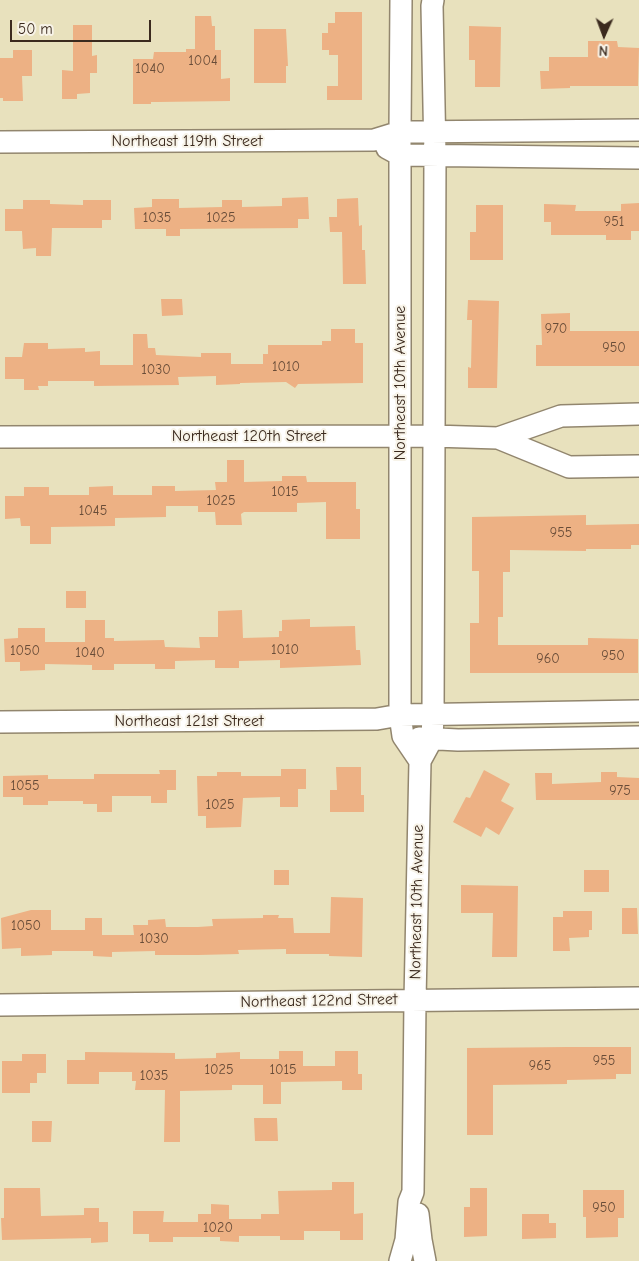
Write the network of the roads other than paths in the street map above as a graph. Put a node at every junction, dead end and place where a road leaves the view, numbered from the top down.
1 (401, 0) edge
2 (433, 0) edge
3 (639, 130) edge
4 (435, 131) junction
5 (400, 132) junction
6 (374, 140) junction
7 (0, 142) edge
8 (400, 155) junction
9 (435, 155) junction
10 (639, 158) edge
11 (639, 414) edge
12 (399, 436) junction
13 (433, 436) junction
14 (0, 437) edge
15 (498, 438) junction
16 (639, 466) edge
17 (639, 711) edge
18 (400, 715) junction
19 (433, 715) junction
20 (377, 719) junction
21 (0, 722) edge
22 (403, 736) junction
23 (639, 737) edge
24 (432, 739) junction
25 (420, 761) junction
26 (639, 998) edge
27 (414, 1000) junction
28 (0, 1005) edge
29 (413, 1192) junction
30 (400, 1261) edge
31 (425, 1261) edge

1 - 5 street, Northeast 10th Avenue
2 - 4 street, Northeast 10th Avenue
3 - 4 street, Northeast 119th Street
4 - 5 street, Northeast 119th Street
4 - 9 street, Northeast 10th Avenue
5 - 6 street, Northeast 119th Street
5 - 8 street, Northeast 10th Avenue
6 - 7 street, Northeast 119th Street
6 - 8 street
8 - 9 street
8 - 12 street, Northeast 10th Avenue
9 - 10 street
9 - 13 street, Northeast 10th Avenue
11 - 15 street, Northeast 120th Street
12 - 13 street, Northeast 120th Street
12 - 14 street, Northeast 120th Street
12 - 18 street, Northeast 10th Avenue
13 - 15 street, Northeast 120th Street
13 - 19 street, Northeast 10th Avenue
15 - 16 street, Northeast 120th Street
17 - 19 street, Northeast 121st Street
18 - 19 street, Northeast 121st Street
18 - 20 street, Northeast 121st Street
18 - 22 street, Northeast 10th Avenue
19 - 24 street, Northeast 10th Avenue
20 - 21 street, Northeast 121st Street
20 - 22 street
22 - 24 street
22 - 25 street, Northeast 10th Avenue
23 - 24 street
24 - 25 street, Northeast 10th Avenue
25 - 27 street, Northeast 10th Avenue
26 - 27 street, Northeast 122nd Street
27 - 28 street, Northeast 122nd Street
27 - 29 street, Northeast 10th Avenue
29 - 30 street, Northeast 10th Avenue
29 - 31 street, Northeast 10th Avenue

